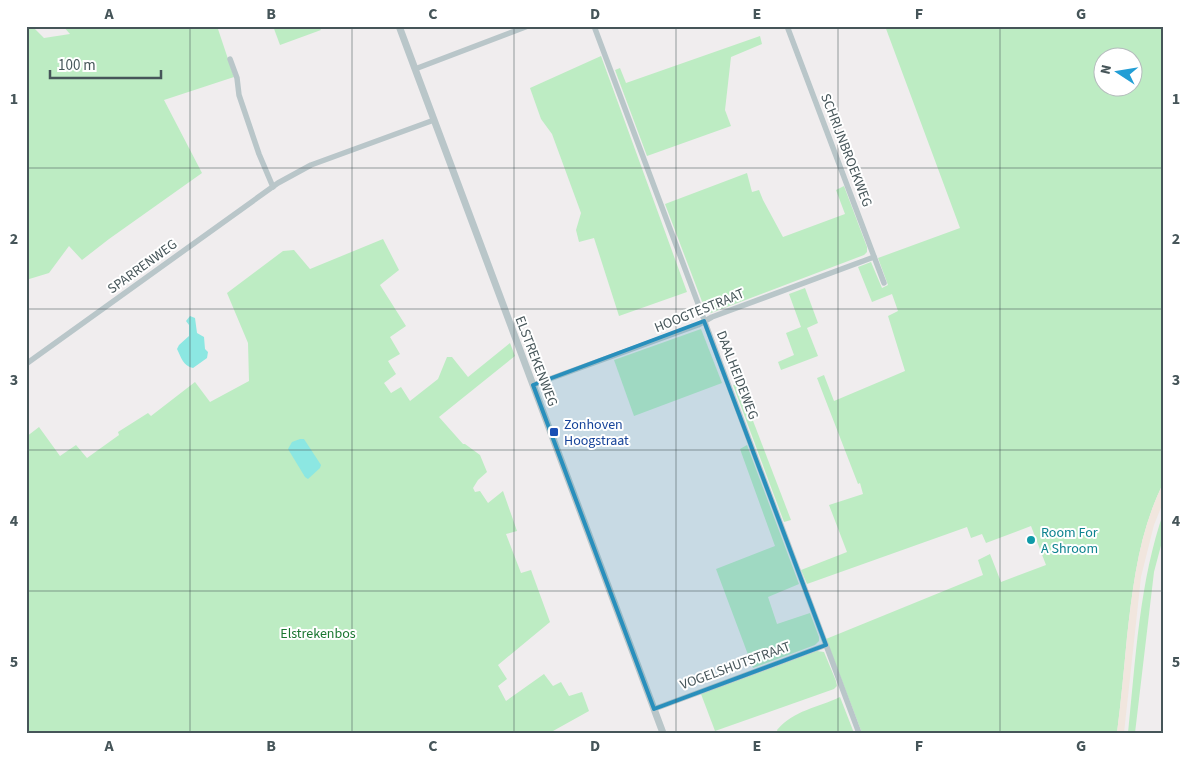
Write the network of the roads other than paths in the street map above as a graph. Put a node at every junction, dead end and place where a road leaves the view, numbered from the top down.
1 (399, 26) edge
2 (528, 26) edge
3 (594, 26) edge
4 (788, 26) edge
5 (230, 60) dead end
6 (415, 69) junction
7 (434, 120) junction
8 (273, 187) junction
9 (874, 257) junction
10 (884, 283) dead end
11 (704, 321) junction
12 (26, 364) edge
13 (533, 385) junction
14 (826, 645) junction
15 (654, 709) junction
16 (663, 733) edge
17 (859, 733) edge

1 - 6 street, ELSTREKENWEG
2 - 6 street
3 - 11 street, DAALHEIDEWEG
4 - 9 street, SCHRIJNBROEKWEG
5 - 8 street
6 - 7 street, ELSTREKENWEG
7 - 8 street, SPARRENWEG
7 - 13 street, ELSTREKENWEG
8 - 12 street, SPARRENWEG
9 - 10 street, SCHRIJNBROEKWEG
9 - 11 street, HOOGTESTRAAT
11 - 13 street, HOOGTESTRAAT
11 - 14 street, DAALHEIDEWEG
13 - 15 street, ELSTREKENWEG
14 - 15 street, VOGELSHUTSTRAAT
14 - 17 street, DAALHEIDEWEG
15 - 16 street, ELSTREKENWEG

